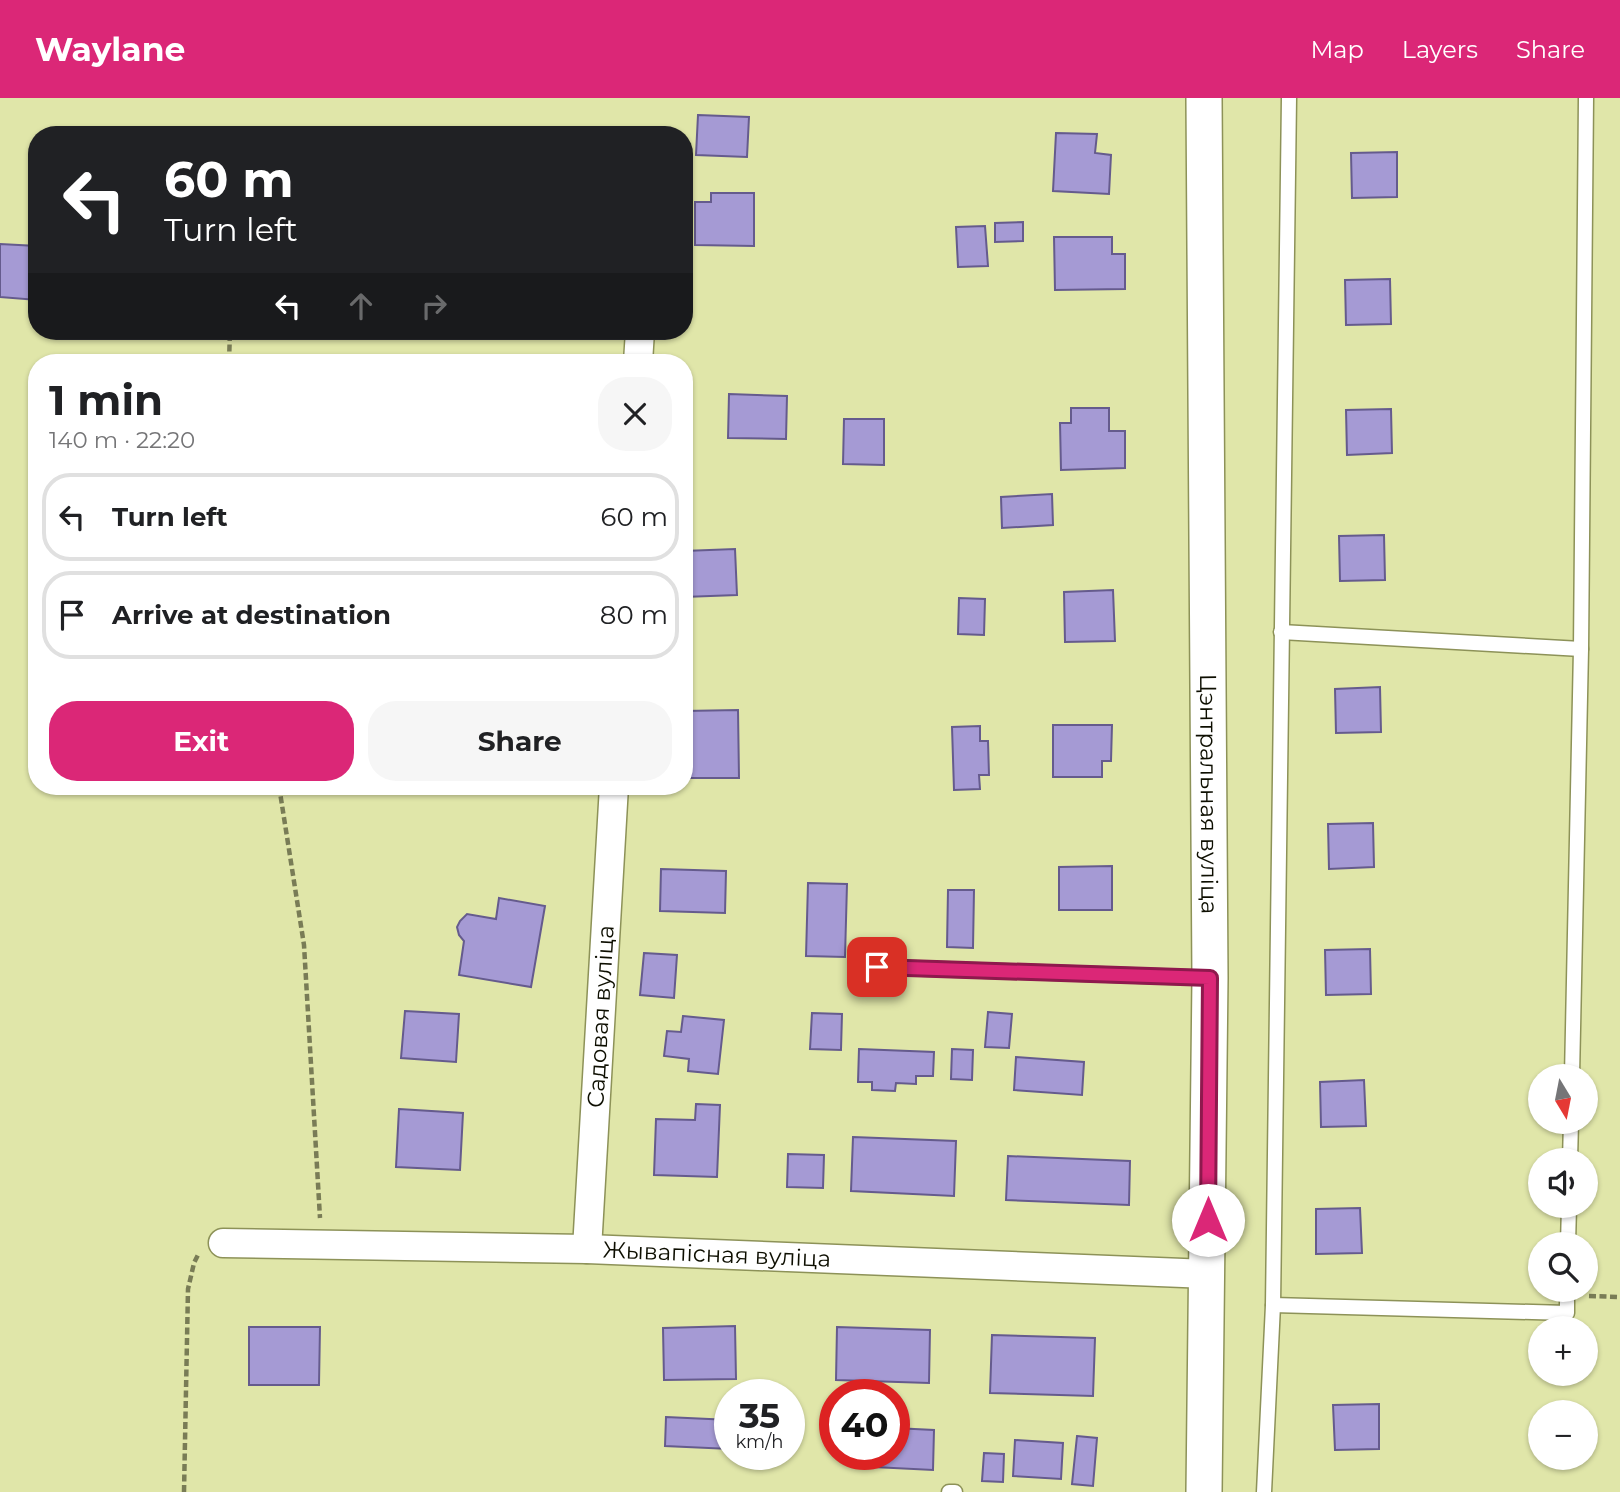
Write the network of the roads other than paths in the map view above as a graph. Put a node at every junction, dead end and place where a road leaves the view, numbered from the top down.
1 (1204, 98) edge
2 (1289, 98) edge
3 (1586, 98) edge
4 (1281, 632) junction
5 (1581, 649) junction
6 (613, 795) edge
7 (877, 967) dead end
8 (1210, 978) junction
9 (1572, 1064) edge
10 (223, 1243) road end
11 (587, 1249) junction
12 (1208, 1274) junction
13 (1567, 1302) edge
14 (1273, 1305) junction
15 (949, 1492) edge
16 (955, 1492) edge
17 (1204, 1492) edge
18 (1264, 1492) edge

1 - 8 street, Цэнтральная вуліца
2 - 4 lane
3 - 5 lane
4 - 5 lane
4 - 14 lane
5 - 9 lane
6 - 11 street, Садовая вуліца
7 - 8 lane
8 - 12 street, Цэнтральная вуліца
10 - 11 street, Жывапісная вуліца
11 - 12 street, Жывапісная вуліца
12 - 17 street, Цэнтральная вуліца
13 - 14 lane
14 - 18 lane
15 - 16 lane

